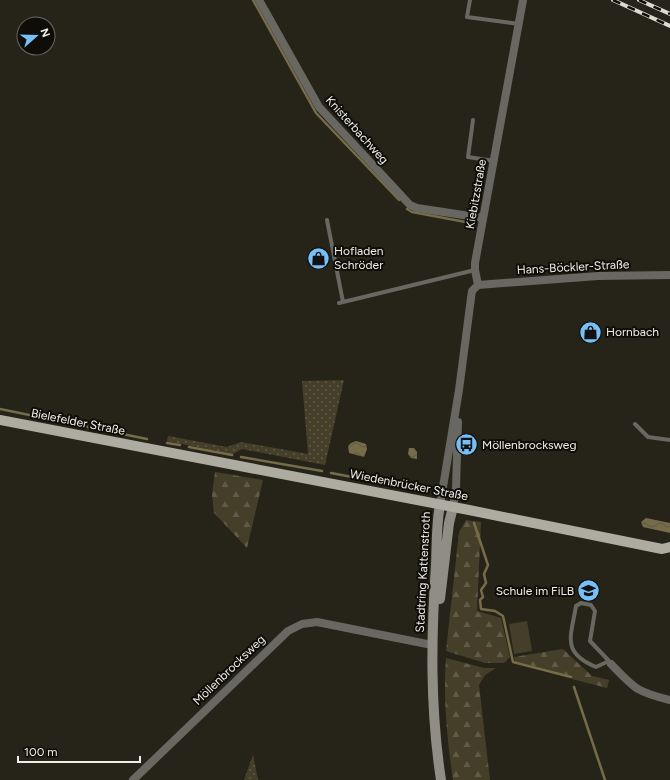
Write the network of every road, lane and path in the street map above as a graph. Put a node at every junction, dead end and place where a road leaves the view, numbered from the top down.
1 (259, 0) edge
2 (470, 0) edge
3 (523, 0) edge
4 (518, 24) junction
5 (473, 120) dead end
6 (494, 161) junction
7 (483, 218) junction
8 (328, 220) dead end
9 (474, 270) junction
10 (670, 275) edge
11 (478, 285) junction
12 (459, 390) junction
13 (0, 420) edge
14 (635, 424) dead end
15 (670, 440) edge
16 (150, 450) joint
17 (440, 505) junction
18 (452, 507) junction
19 (667, 550) edge
20 (433, 643) junction
21 (610, 663) junction
22 (670, 700) edge
23 (133, 780) edge
24 (441, 780) edge

1 - 7 street, Knisterbachweg
2 - 4 lane
3 - 4 street, Kiebitzstraße
4 - 6 street, Kiebitzstraße
5 - 6 lane
6 - 7 street, Kiebitzstraße
7 - 9 street, Kiebitzstraße
8 - 9 lane
9 - 11 street, Kiebitzstraße
10 - 11 street, Hans-Böckler-Straße
11 - 12 street
12 - 17 street
12 - 18 street
13 - 16 main road, Bielefelder Straße
14 - 15 lane
16 - 17 main road, Wiedenbrücker Straße
17 - 18 main road, Wiedenbrücker Straße
17 - 20 main road, Stadtring Kattenstroth
18 - 19 main road, Wiedenbrücker Straße
18 - 20 main road, Stadtring Kattenstroth
20 - 23 street, Möllenbrocksweg
20 - 24 main road, Stadtring Kattenstroth
21 - 21 lane
21 - 22 street

